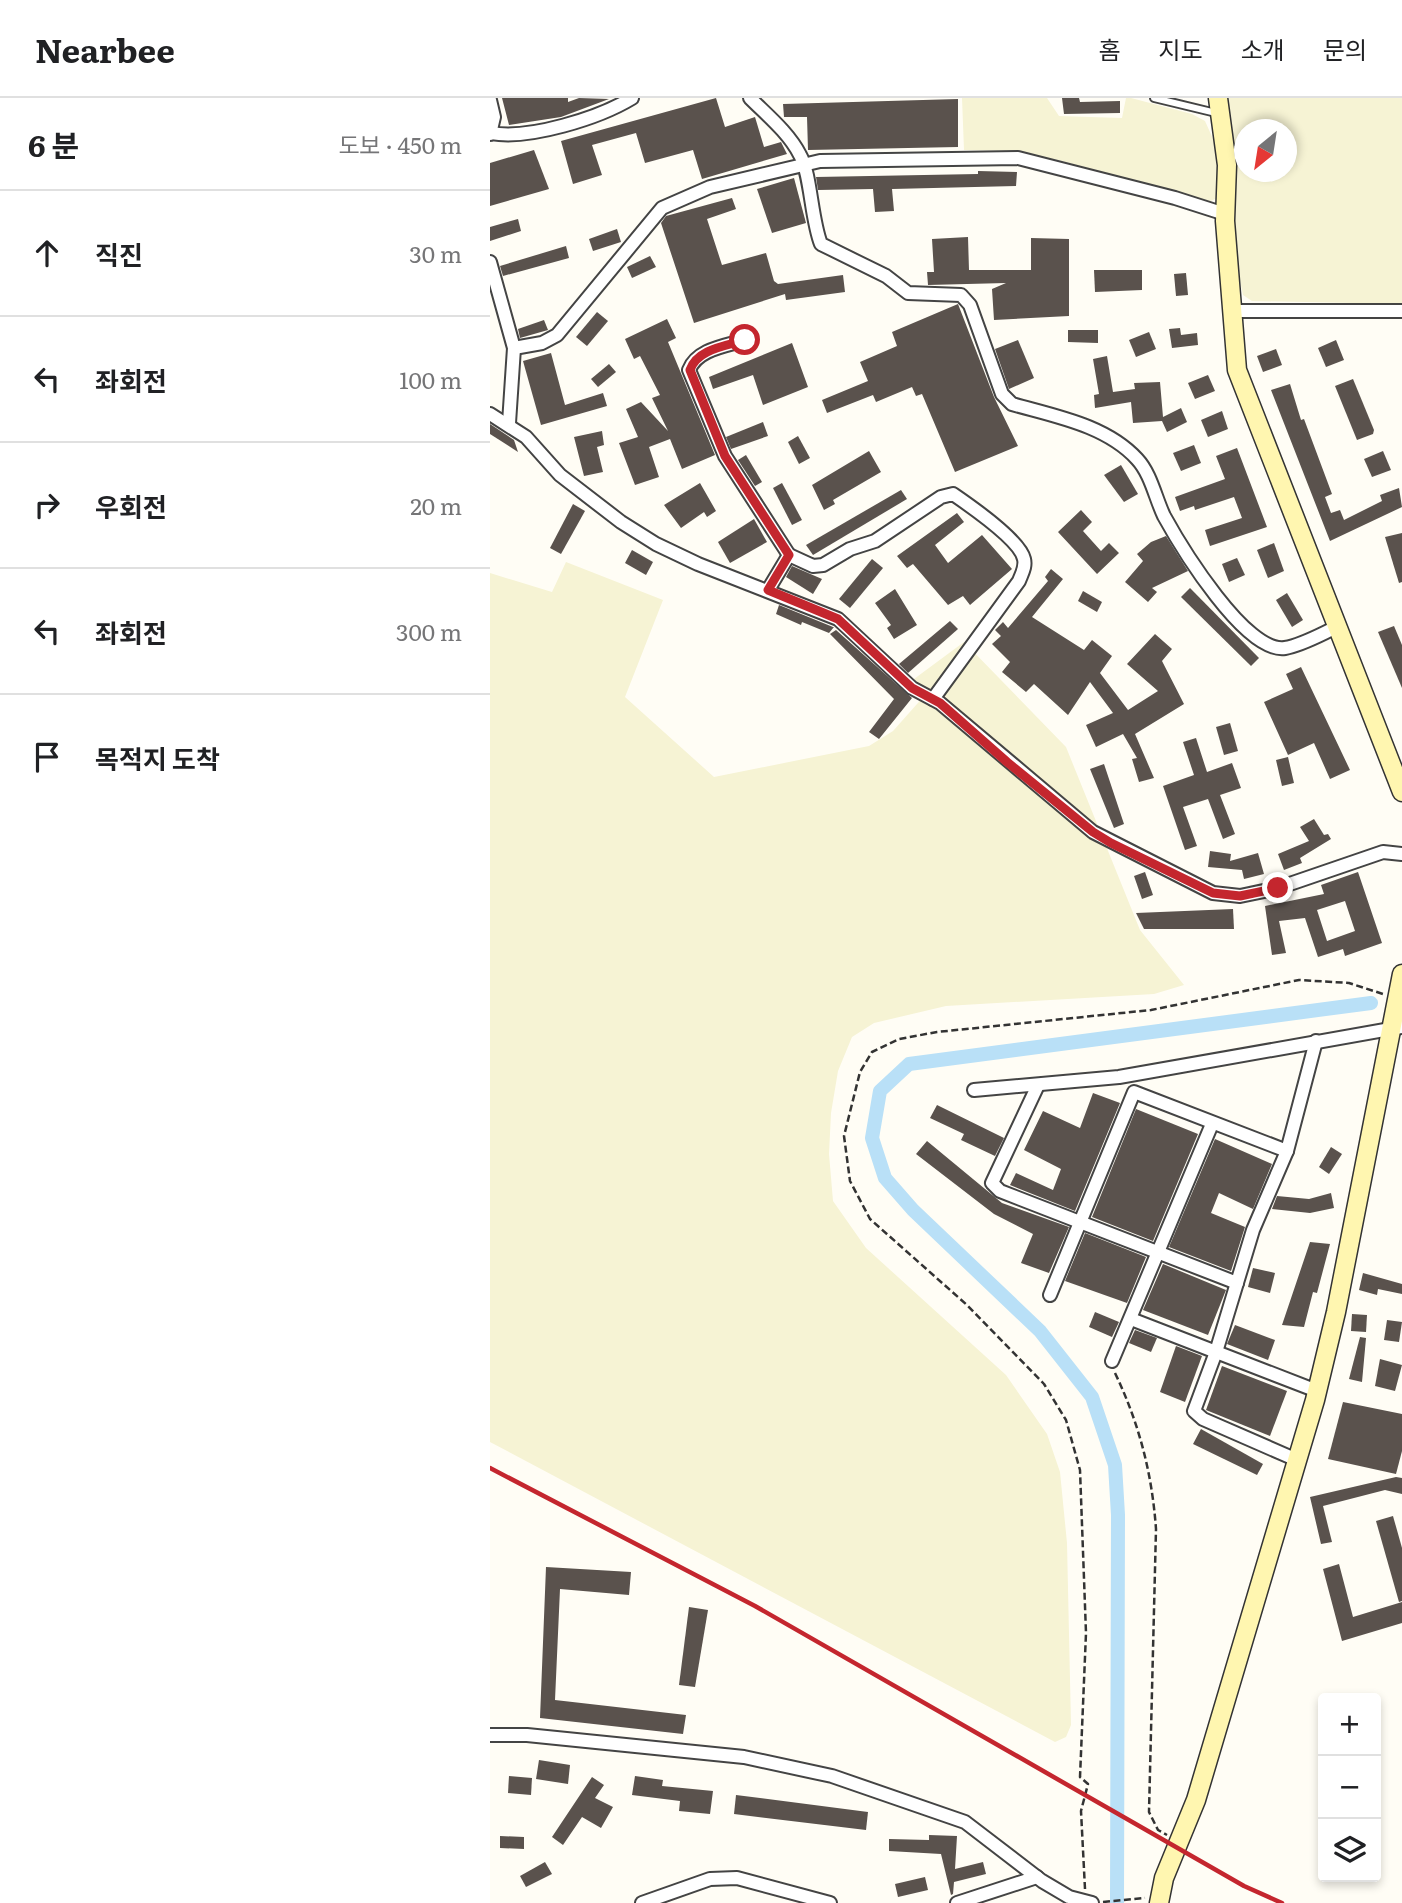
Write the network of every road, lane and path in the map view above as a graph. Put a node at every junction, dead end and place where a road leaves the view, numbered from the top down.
1 (632, 98) edge
2 (750, 98) edge
3 (1154, 98) edge
4 (490, 100) edge
5 (1218, 106) edge
6 (490, 133) edge
7 (803, 164) junction
8 (1225, 214) junction
9 (490, 262) edge
10 (1231, 311) junction
11 (1402, 311) edge
12 (745, 340) dead end
13 (514, 348) junction
14 (490, 414) edge
15 (509, 423) junction
16 (789, 555) junction
17 (768, 590) junction
18 (1339, 626) junction
19 (933, 699) junction
20 (1402, 792) edge
21 (1402, 854) edge
22 (1402, 974) edge
23 (1396, 1028) edge
24 (1316, 1041) junction
25 (1038, 1085) junction
26 (974, 1090) dead end
27 (1212, 1124) junction
28 (1287, 1151) junction
29 (1080, 1221) junction
30 (1158, 1254) junction
31 (1237, 1283) junction
32 (1050, 1294) dead end
33 (1131, 1320) junction
34 (1216, 1352) junction
35 (1111, 1362) joint
36 (1317, 1391) junction
37 (1297, 1460) junction
38 (490, 1735) edge
39 (1179, 1841) junction
40 (1038, 1877) junction
41 (793, 1897) edge
42 (1140, 1899) dead end
43 (642, 1903) edge
44 (830, 1903) edge
45 (957, 1903) edge
46 (1092, 1903) edge
47 (1159, 1903) edge

1 - 6 street
2 - 7 street
3 - 5 lane
4 - 6 street
5 - 8 main road
7 - 8 street
7 - 13 street
7 - 18 street
8 - 10 main road
9 - 13 street
10 - 11 street
10 - 18 main road
12 - 16 street
13 - 15 street
14 - 15 street
15 - 17 street
16 - 17 street
16 - 19 street
17 - 19 street
18 - 20 main road
19 - 21 street
22 - 23 main road
23 - 24 street
23 - 36 main road
24 - 25 street
24 - 28 street
25 - 26 street
25 - 29 street
27 - 28 street
27 - 29 street
27 - 30 street
28 - 31 street
29 - 30 street
29 - 32 street
30 - 31 street
30 - 33 street
31 - 34 street
33 - 34 street
33 - 35 street
34 - 36 street
34 - 37 street
35 - 39 path
36 - 37 main road
37 - 39 main road
38 - 40 street
39 - 47 main road
40 - 45 street
40 - 46 street
41 - 43 street
41 - 44 street
42 - 46 path

